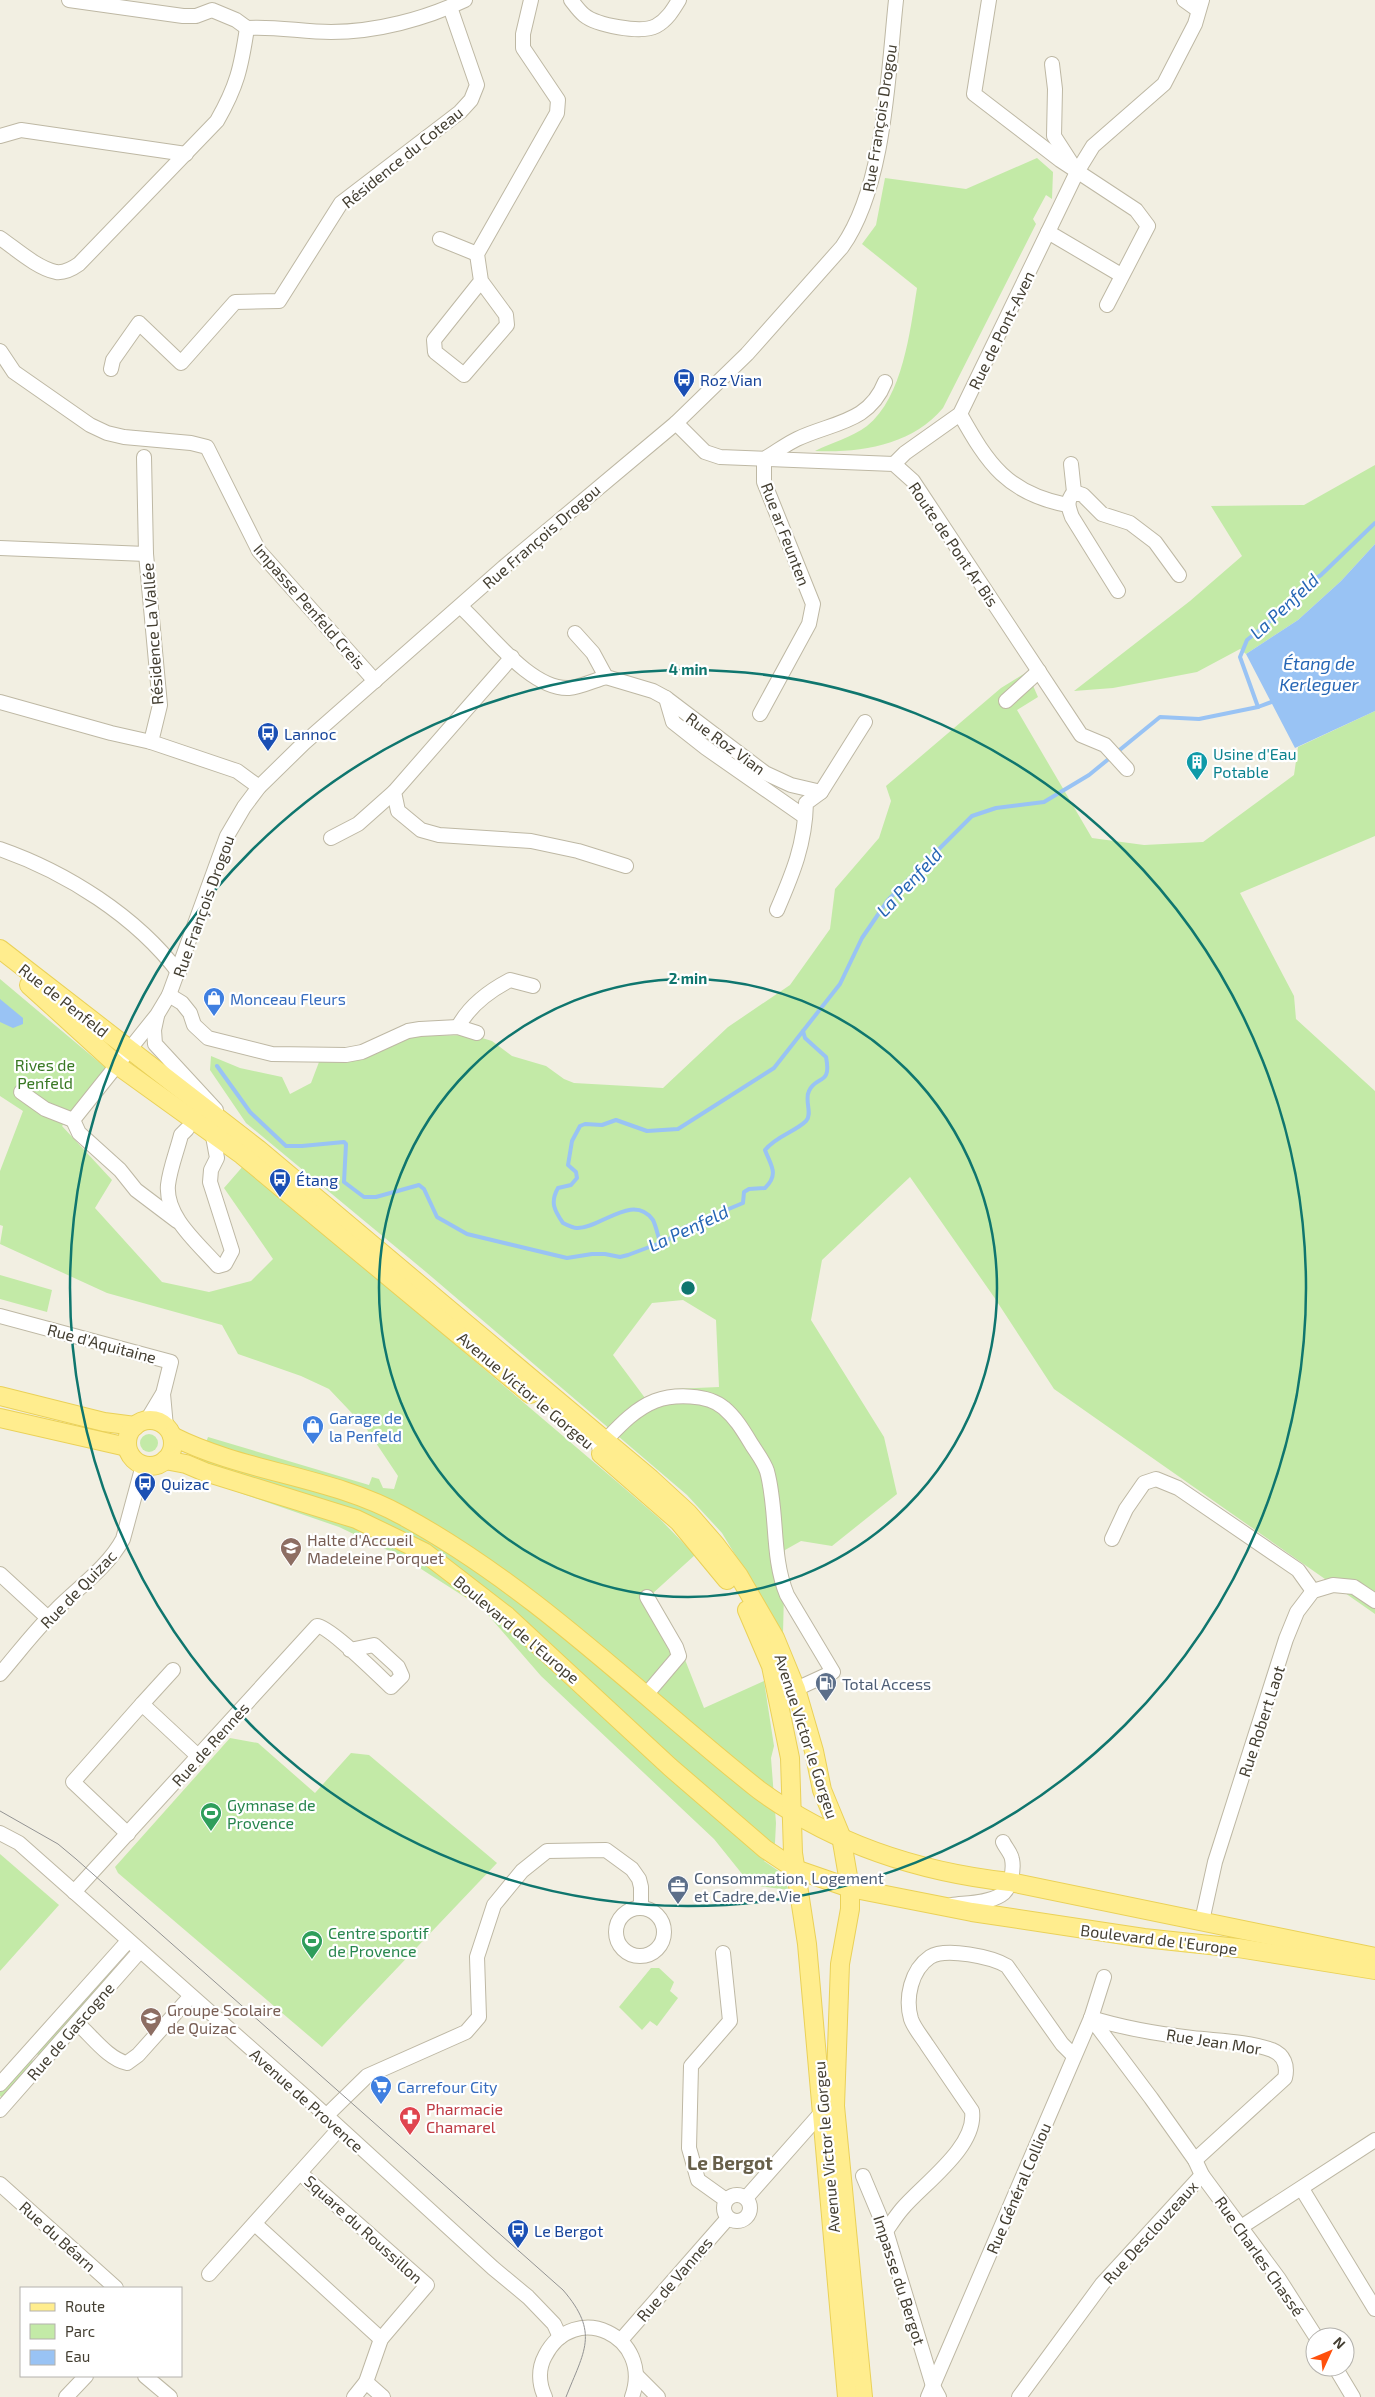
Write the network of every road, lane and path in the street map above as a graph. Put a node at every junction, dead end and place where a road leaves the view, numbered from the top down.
1 (69, 0) edge
2 (465, 0) edge
3 (542, 0) edge
4 (571, 0) edge
5 (680, 0) edge
6 (896, 0) edge
7 (989, 0) edge
8 (1184, 0) edge
9 (212, 5) edge
10 (1200, 5) edge
11 (450, 7) junction
12 (529, 7) edge
13 (247, 28) junction
14 (1052, 64) dead end
15 (0, 136) edge
16 (186, 154) junction
17 (1077, 172) junction
18 (1048, 232) junction
19 (0, 238) edge
20 (440, 239) dead end
21 (478, 254) junction
22 (1122, 276) junction
23 (481, 282) junction
24 (1107, 305) dead end
25 (0, 351) edge
26 (111, 369) dead end
27 (885, 382) dead end
28 (960, 414) junction
29 (676, 423) junction
30 (144, 457) dead end
31 (764, 459) junction
32 (894, 464) junction
33 (1071, 464) dead end
34 (1074, 492) junction
35 (1067, 505) junction
36 (0, 548) edge
37 (146, 554) junction
38 (1179, 575) dead end
39 (1118, 592) dead end
40 (460, 607) junction
41 (575, 633) dead end
42 (512, 657) junction
43 (1039, 671) junction
44 (606, 677) junction
45 (374, 681) junction
46 (666, 698) junction
47 (1006, 701) dead end
48 (0, 702) edge
49 (760, 714) dead end
50 (865, 722) dead end
51 (151, 742) junction
52 (1127, 769) dead end
53 (259, 787) junction
54 (394, 792) junction
55 (821, 792) junction
56 (805, 817) junction
57 (331, 838) dead end
58 (0, 848) edge
59 (626, 866) dead end
60 (777, 910) dead end
61 (0, 949) edge
62 (0, 958) edge
63 (179, 973) junction
64 (533, 986) dead end
65 (169, 995) junction
66 (157, 1015) junction
67 (458, 1027) junction
68 (477, 1033) dead end
69 (129, 1050) junction
70 (117, 1065) junction
71 (21, 1092) dead end
72 (73, 1120) junction
73 (230, 1126) junction
74 (187, 1129) dead end
75 (212, 1131) junction
76 (242, 1155) junction
77 (217, 1158) junction
78 (180, 1222) junction
79 (0, 1316) edge
80 (163, 1394) junction
81 (0, 1396) edge
82 (0, 1418) edge
83 (141, 1423) junction
84 (169, 1432) junction
85 (601, 1445) junction
86 (127, 1447) junction
87 (165, 1460) junction
88 (143, 1465) junction
89 (1112, 1539) dead end
90 (0, 1574) edge
91 (1313, 1591) junction
92 (647, 1597) dead end
93 (1375, 1602) edge
94 (48, 1618) junction
95 (350, 1650) dead end
96 (173, 1670) dead end
97 (0, 1674) edge
98 (796, 1689) junction
99 (645, 1696) junction
100 (142, 1704) junction
101 (199, 1757) junction
102 (790, 1812) junction
103 (0, 1834) edge
104 (128, 1834) junction
105 (841, 1836) junction
106 (1002, 1842) dead end
107 (795, 1869) junction
108 (1010, 1882) junction
109 (850, 1888) junction
110 (74, 1892) junction
111 (943, 1906) junction
112 (641, 1908) dead end
113 (1202, 1921) junction
114 (128, 1941) junction
115 (140, 1952) junction
116 (723, 1953) dead end
117 (1375, 1957) edge
118 (1375, 1970) edge
119 (1104, 1977) dead end
120 (190, 1997) junction
121 (1091, 2018) junction
122 (77, 2023) junction
123 (1074, 2056) junction
124 (0, 2084) edge
125 (1, 2106) edge
126 (822, 2112) junction
127 (326, 2116) junction
128 (340, 2129) junction
129 (1375, 2140) edge
130 (1195, 2160) junction
131 (300, 2173) junction
132 (1202, 2175) junction
133 (862, 2176) dead end
134 (0, 2184) edge
135 (1302, 2189) junction
136 (746, 2198) junction
137 (726, 2200) junction
138 (728, 2218) junction
139 (256, 2224) junction
140 (1241, 2227) junction
141 (886, 2232) junction
142 (209, 2274) dead end
143 (115, 2287) edge
144 (1375, 2309) edge
145 (1310, 2327) edge
146 (560, 2337) junction
147 (381, 2339) junction
148 (621, 2340) junction
149 (637, 2376) junction
150 (85, 2377) edge
151 (146, 2377) edge
152 (1341, 2377) edge
153 (366, 2382) junction
154 (933, 2393) edge
155 (168, 2396) edge
156 (66, 2397) edge
157 (354, 2397) edge
158 (383, 2397) edge
159 (545, 2397) edge
160 (632, 2397) edge
161 (658, 2397) edge
162 (847, 2397) edge
163 (863, 2397) edge
164 (1019, 2397) edge
165 (1353, 2397) edge

1 - 9 street
2 - 11 street
3 - 12 street
4 - 5 street
6 - 29 street, Rue François Drogou
7 - 17 street
8 - 10 street, Rue de Pont-Aven
9 - 13 street
10 - 17 street, Rue de Pont-Aven
11 - 13 street
11 - 26 street, Résidence du Coteau
12 - 21 street
13 - 16 street
14 - 17 street
15 - 16 street
16 - 19 street
17 - 18 street, Rue de Pont-Aven
17 - 22 street
18 - 22 street
18 - 28 street, Rue de Pont-Aven
20 - 21 street
21 - 23 street
22 - 24 street
23 - 23 street
25 - 45 street, Impasse Penfeld Creis
27 - 31 street, Rue ar Feunten
28 - 32 street, Rue de Pont-Aven
28 - 35 street
29 - 31 street
29 - 40 street, Rue François Drogou
30 - 37 street, Résidence La Vallée
31 - 32 street
31 - 49 street, Rue ar Feunten
32 - 43 street, Route de Pont Ar Bis
33 - 34 street
34 - 35 street
34 - 38 street
35 - 39 street
36 - 37 street, Résidence La Vallée
37 - 51 street, Résidence La Vallée
40 - 42 street
40 - 45 street, Rue François Drogou
41 - 44 street
42 - 44 street
42 - 54 street
43 - 47 street
43 - 52 street, Route de Pont Ar Bis
44 - 46 street, Rue Roz Vian
45 - 53 street, Rue François Drogou
46 - 55 street, Rue Roz Vian
46 - 56 street
48 - 51 street
50 - 55 street
51 - 53 street
53 - 63 street, Rue François Drogou
54 - 57 street
54 - 59 street
55 - 56 street
56 - 60 street
58 - 63 street
61 - 69 main road, Rue de Penfeld
62 - 70 main road, Rue de Penfeld
63 - 65 street, Rue François Drogou
64 - 67 street
65 - 66 street, Rue François Drogou
65 - 67 street
66 - 69 street, Rue François Drogou
66 - 73 street, Avenue Victor le Gorgeu
67 - 68 street
69 - 70 street, Rue François Drogou
69 - 73 main road, Avenue Victor le Gorgeu
70 - 72 street, Rue François Drogou
70 - 75 main road, Avenue Victor le Gorgeu
71 - 72 street
72 - 78 street
73 - 85 main road, Avenue Victor le Gorgeu
74 - 78 street
75 - 76 main road, Avenue Victor le Gorgeu
75 - 77 street
76 - 77 street
76 - 85 main road, Avenue Victor le Gorgeu
77 - 78 street
79 - 80 street, Rue d'Aquitaine
80 - 83 street, Rue d'Aquitaine
80 - 84 street, Rue d'Aquitaine
81 - 83 main road
82 - 86 main road
83 - 84 main road
83 - 86 main road
84 - 87 main road
84 - 99 main road, Boulevard de l'Europe
85 - 98 main road, Avenue Victor le Gorgeu
85 - 98 street
85 - 102 main road, Avenue Victor le Gorgeu
86 - 88 main road
87 - 88 main road
87 - 107 main road, Boulevard de l'Europe
88 - 94 street, Rue de Quizac
89 - 91 street
90 - 94 street
91 - 93 street
91 - 113 street, Rue Robert Laot
92 - 99 street
94 - 97 street, Rue de Quizac
95 - 101 street, Rue de Rennes
96 - 100 street
98 - 105 main road, Avenue Victor le Gorgeu
99 - 102 main road, Boulevard de l'Europe
100 - 101 street
100 - 104 street
101 - 104 street, Rue de Rennes
102 - 105 main road, Boulevard de l'Europe
102 - 107 main road, Avenue Victor le Gorgeu
103 - 110 street, Avenue de Provence
104 - 110 street, Rue de Rennes
105 - 108 main road, Boulevard de l'Europe
105 - 109 main road, Avenue Victor le Gorgeu
106 - 108 street
107 - 109 main road, Boulevard de l'Europe
107 - 126 main road, Avenue Victor le Gorgeu
108 - 111 street, Boulevard de l'Europe
108 - 113 main road, Boulevard de l'Europe
109 - 111 main road, Boulevard de l'Europe
109 - 163 main road, Avenue Victor le Gorgeu
110 - 114 street, Avenue de Provence
111 - 118 main road, Boulevard de l'Europe
112 - 127 street
113 - 117 main road, Boulevard de l'Europe
114 - 115 street, Avenue de Provence
114 - 124 street, Rue de Gascogne
115 - 120 street, Avenue de Provence
115 - 122 street, Rue de Gascogne
116 - 137 street
119 - 121 street, Rue Général Colliou
120 - 122 street
120 - 127 street, Avenue de Provence
121 - 123 street, Rue Général Colliou
121 - 130 street, Rue Desclouzeaux
121 - 130 street, Rue Jean Mor
122 - 125 street, Rue de Gascogne
123 - 141 street
123 - 154 street, Rue Général Colliou
126 - 136 street
126 - 162 main road, Avenue Victor le Gorgeu
127 - 128 street, Avenue de Provence
128 - 131 street, Square du Roussillon
128 - 146 street, Avenue de Provence
129 - 135 street
130 - 132 street, Rue Desclouzeaux
131 - 139 street, Square du Roussillon
131 - 147 street, Square du Roussillon
132 - 140 street, Rue Charles Chassé
132 - 164 street, Rue Desclouzeaux
133 - 141 street, Impasse du Bergot
134 - 143 street, Rue du Béarn
135 - 140 street
135 - 144 street
136 - 137 street
136 - 138 street
137 - 138 street
138 - 148 street, Rue de Vannes
139 - 142 street, Square du Roussillon
139 - 147 street
140 - 145 street, Rue Charles Chassé
141 - 154 street, Impasse du Bergot
146 - 148 street
146 - 159 street
147 - 153 street
148 - 149 street
149 - 160 street
149 - 161 street
150 - 156 street
151 - 155 street
152 - 165 street
153 - 157 street
153 - 158 street

